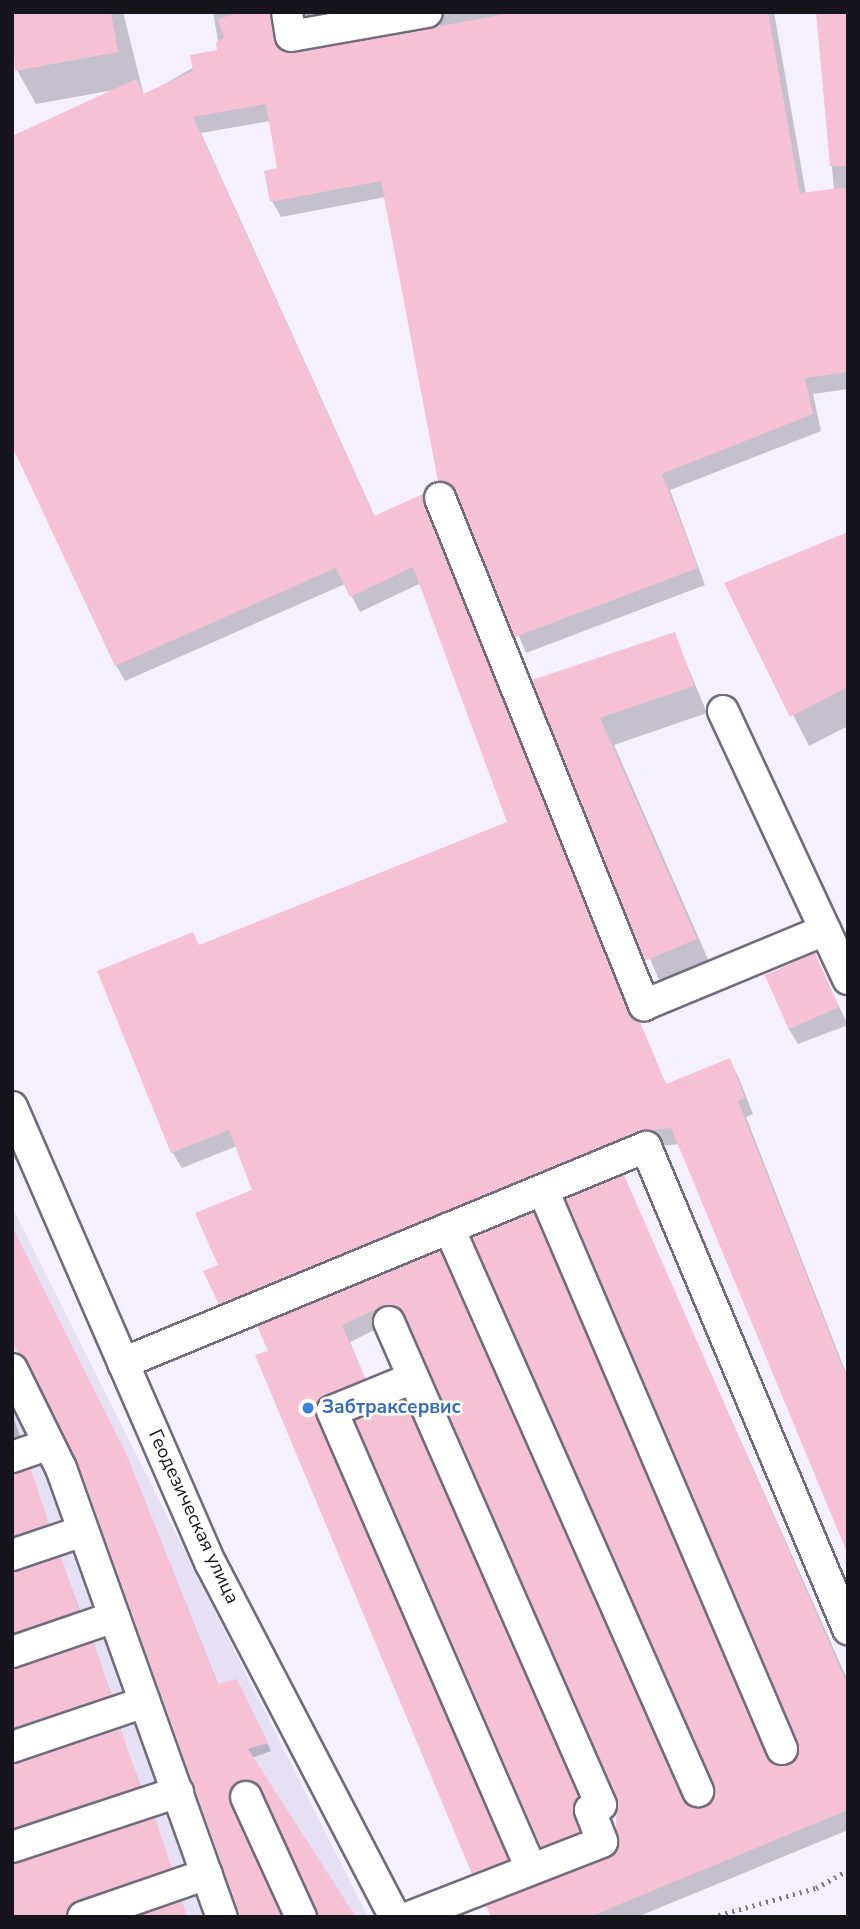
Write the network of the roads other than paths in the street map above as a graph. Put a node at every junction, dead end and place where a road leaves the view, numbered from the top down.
1 (287, 12) edge
2 (427, 12) edge
3 (440, 498) dead end
4 (723, 711) dead end
5 (825, 930) junction
6 (848, 979) edge
7 (12, 1107) edge
8 (543, 1189) junction
9 (449, 1228) junction
10 (389, 1322) dead end
11 (123, 1363) junction
12 (12, 1369) edge
13 (413, 1378) junction
14 (49, 1444) junction
15 (12, 1457) edge
16 (83, 1531) junction
17 (12, 1555) edge
18 (114, 1617) junction
19 (848, 1629) edge
20 (12, 1652) edge
21 (145, 1702) junction
22 (12, 1746) edge
23 (782, 1749) dead end
24 (698, 1790) dead end
25 (178, 1792) junction
26 (247, 1797) dead end
27 (12, 1847) edge
28 (531, 1869) junction
29 (207, 1874) junction
30 (83, 1917) edge
31 (222, 1917) edge
32 (301, 1917) edge
33 (395, 1917) edge
34 (410, 1917) edge

1 - 2 street
3 - 5 street
4 - 5 street
5 - 6 street
7 - 11 street, Геодезическая улица
8 - 9 street
8 - 19 street
8 - 23 street
9 - 11 street
9 - 24 street
10 - 13 street
11 - 33 street, Геодезическая улица
12 - 14 street
13 - 28 street
13 - 28 street
14 - 15 street
14 - 16 street
16 - 17 street
16 - 18 street
18 - 20 street
18 - 21 street
21 - 22 street
21 - 25 street
25 - 27 street
25 - 29 street
26 - 32 street
28 - 34 street
29 - 30 street
29 - 31 street

